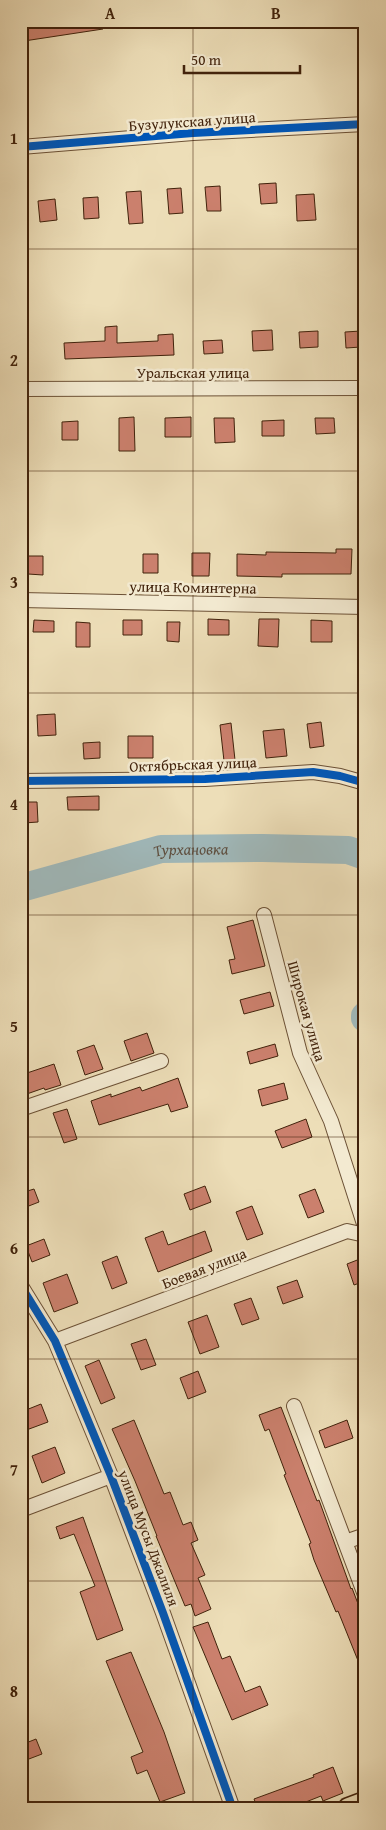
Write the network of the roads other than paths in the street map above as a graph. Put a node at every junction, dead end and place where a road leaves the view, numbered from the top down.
1 (365, 124) edge
2 (21, 148) edge
3 (365, 388) edge
4 (21, 389) edge
5 (21, 600) edge
6 (365, 607) edge
7 (21, 781) edge
8 (365, 784) edge
9 (264, 915) dead end
10 (162, 1061) dead end
11 (21, 1109) edge
12 (365, 1227) edge
13 (365, 1235) edge
14 (21, 1286) edge
15 (55, 1341) junction
16 (294, 1406) dead end
17 (111, 1476) junction
18 (21, 1510) edge
19 (365, 1535) edge
20 (345, 1542) junction
21 (365, 1596) edge
22 (21, 1802) edge
23 (365, 1803) edge
24 (24, 1809) edge
25 (233, 1809) edge
26 (349, 1809) edge

1 - 2 street, Бузулукская улица
3 - 4 street, Уральская улица
5 - 6 street, улица Коминтерна
7 - 8 street, Октябрьская улица
9 - 12 street, Широкая улица
10 - 11 street
13 - 15 street, Боевая улица
14 - 15 street, улица Мусы Джалиля
15 - 17 street, улица Мусы Джалиля
16 - 20 street
17 - 18 street
17 - 25 street, улица Мусы Джалиля
19 - 20 street
20 - 21 street
22 - 24 street
23 - 26 main road

